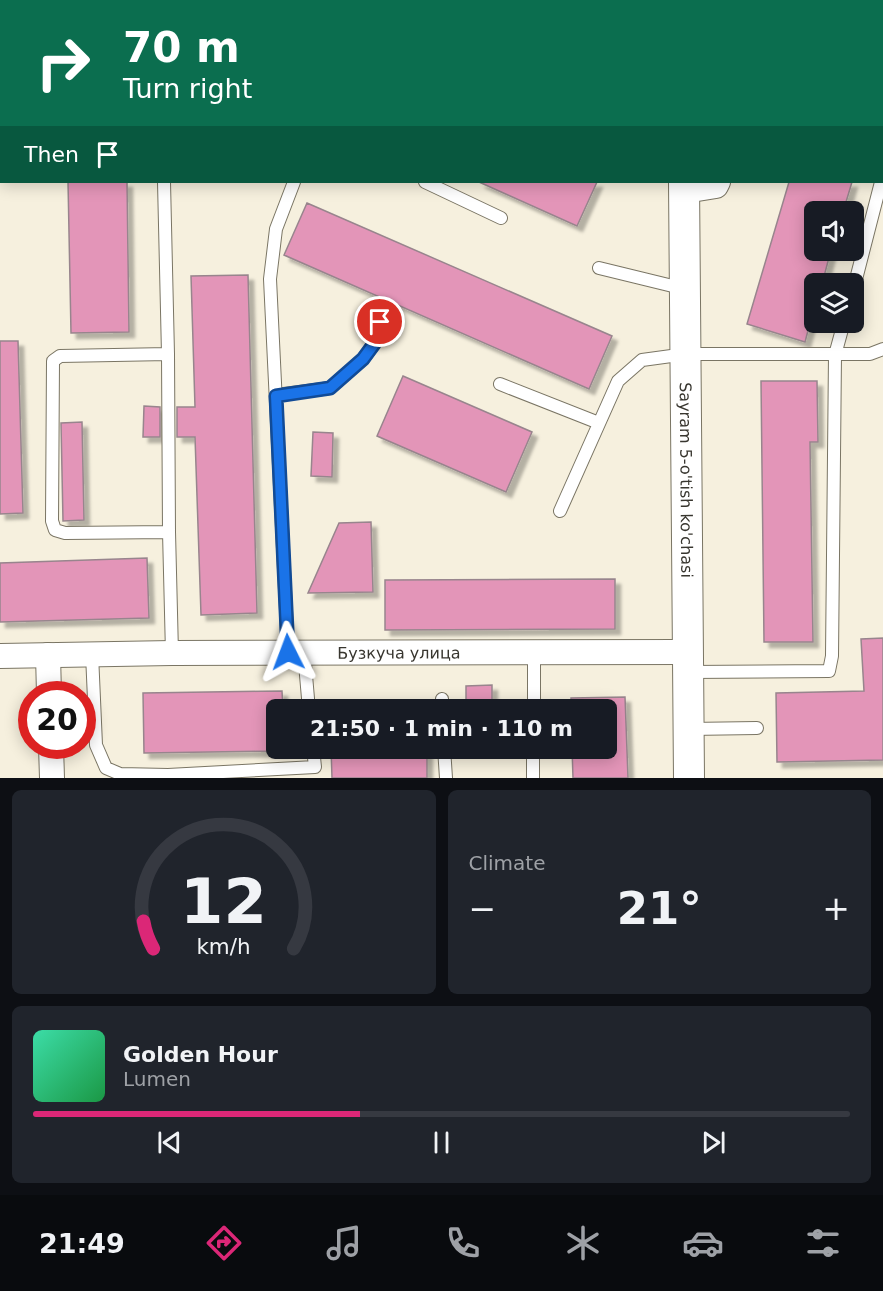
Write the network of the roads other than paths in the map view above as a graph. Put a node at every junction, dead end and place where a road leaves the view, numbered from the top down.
1 (164, 183) edge
2 (294, 183) edge
3 (427, 183) edge
4 (718, 183) edge
5 (881, 183) edge
6 (685, 186) edge
7 (501, 218) dead end
8 (599, 268) dead end
9 (858, 273) edge
10 (686, 289) junction
11 (380, 322) dead end
12 (841, 333) edge
13 (883, 349) edge
14 (168, 354) junction
15 (686, 354) junction
16 (836, 355) junction
17 (500, 384) dead end
18 (276, 396) junction
19 (599, 423) junction
20 (560, 511) dead end
21 (169, 532) junction
22 (172, 652) junction
23 (296, 652) junction
24 (534, 652) junction
25 (92, 654) junction
26 (48, 655) junction
27 (0, 656) edge
28 (689, 662) junction
29 (49, 681) edge
30 (307, 699) edge
31 (534, 699) edge
32 (757, 728) dead end
33 (689, 729) junction
34 (51, 759) edge
35 (445, 759) edge
36 (533, 759) edge
37 (315, 773) edge
38 (168, 776) edge
39 (52, 778) edge
40 (446, 778) edge
41 (533, 778) edge
42 (689, 778) edge

1 - 14 lane
2 - 18 lane
3 - 7 lane
4 - 6 street
5 - 9 lane
6 - 10 street, Sayram 5-o'tish ko'chasi
8 - 10 lane
10 - 15 street, Sayram 5-o'tish ko'chasi
11 - 18 lane
12 - 16 lane
13 - 16 lane
14 - 21 lane
14 - 21 lane
15 - 16 lane
15 - 19 lane
15 - 28 street, Sayram 5-o'tish ko'chasi
16 - 28 lane
17 - 19 lane
18 - 23 lane
19 - 20 lane
21 - 22 lane
22 - 23 street, Бузкуча улица
22 - 25 street, Бузкуча улица
23 - 24 street, Бузкуча улица
23 - 30 lane
24 - 28 street, Бузкуча улица
24 - 31 lane
25 - 26 street, Бузкуча улица
25 - 38 lane
26 - 27 street, Бузкуча улица
26 - 29 street
28 - 33 street, Sayram 5-o'tish ko'chasi
32 - 33 lane
33 - 42 street, Sayram 5-o'tish ko'chasi
34 - 39 street
35 - 40 lane
36 - 41 lane
37 - 38 lane

